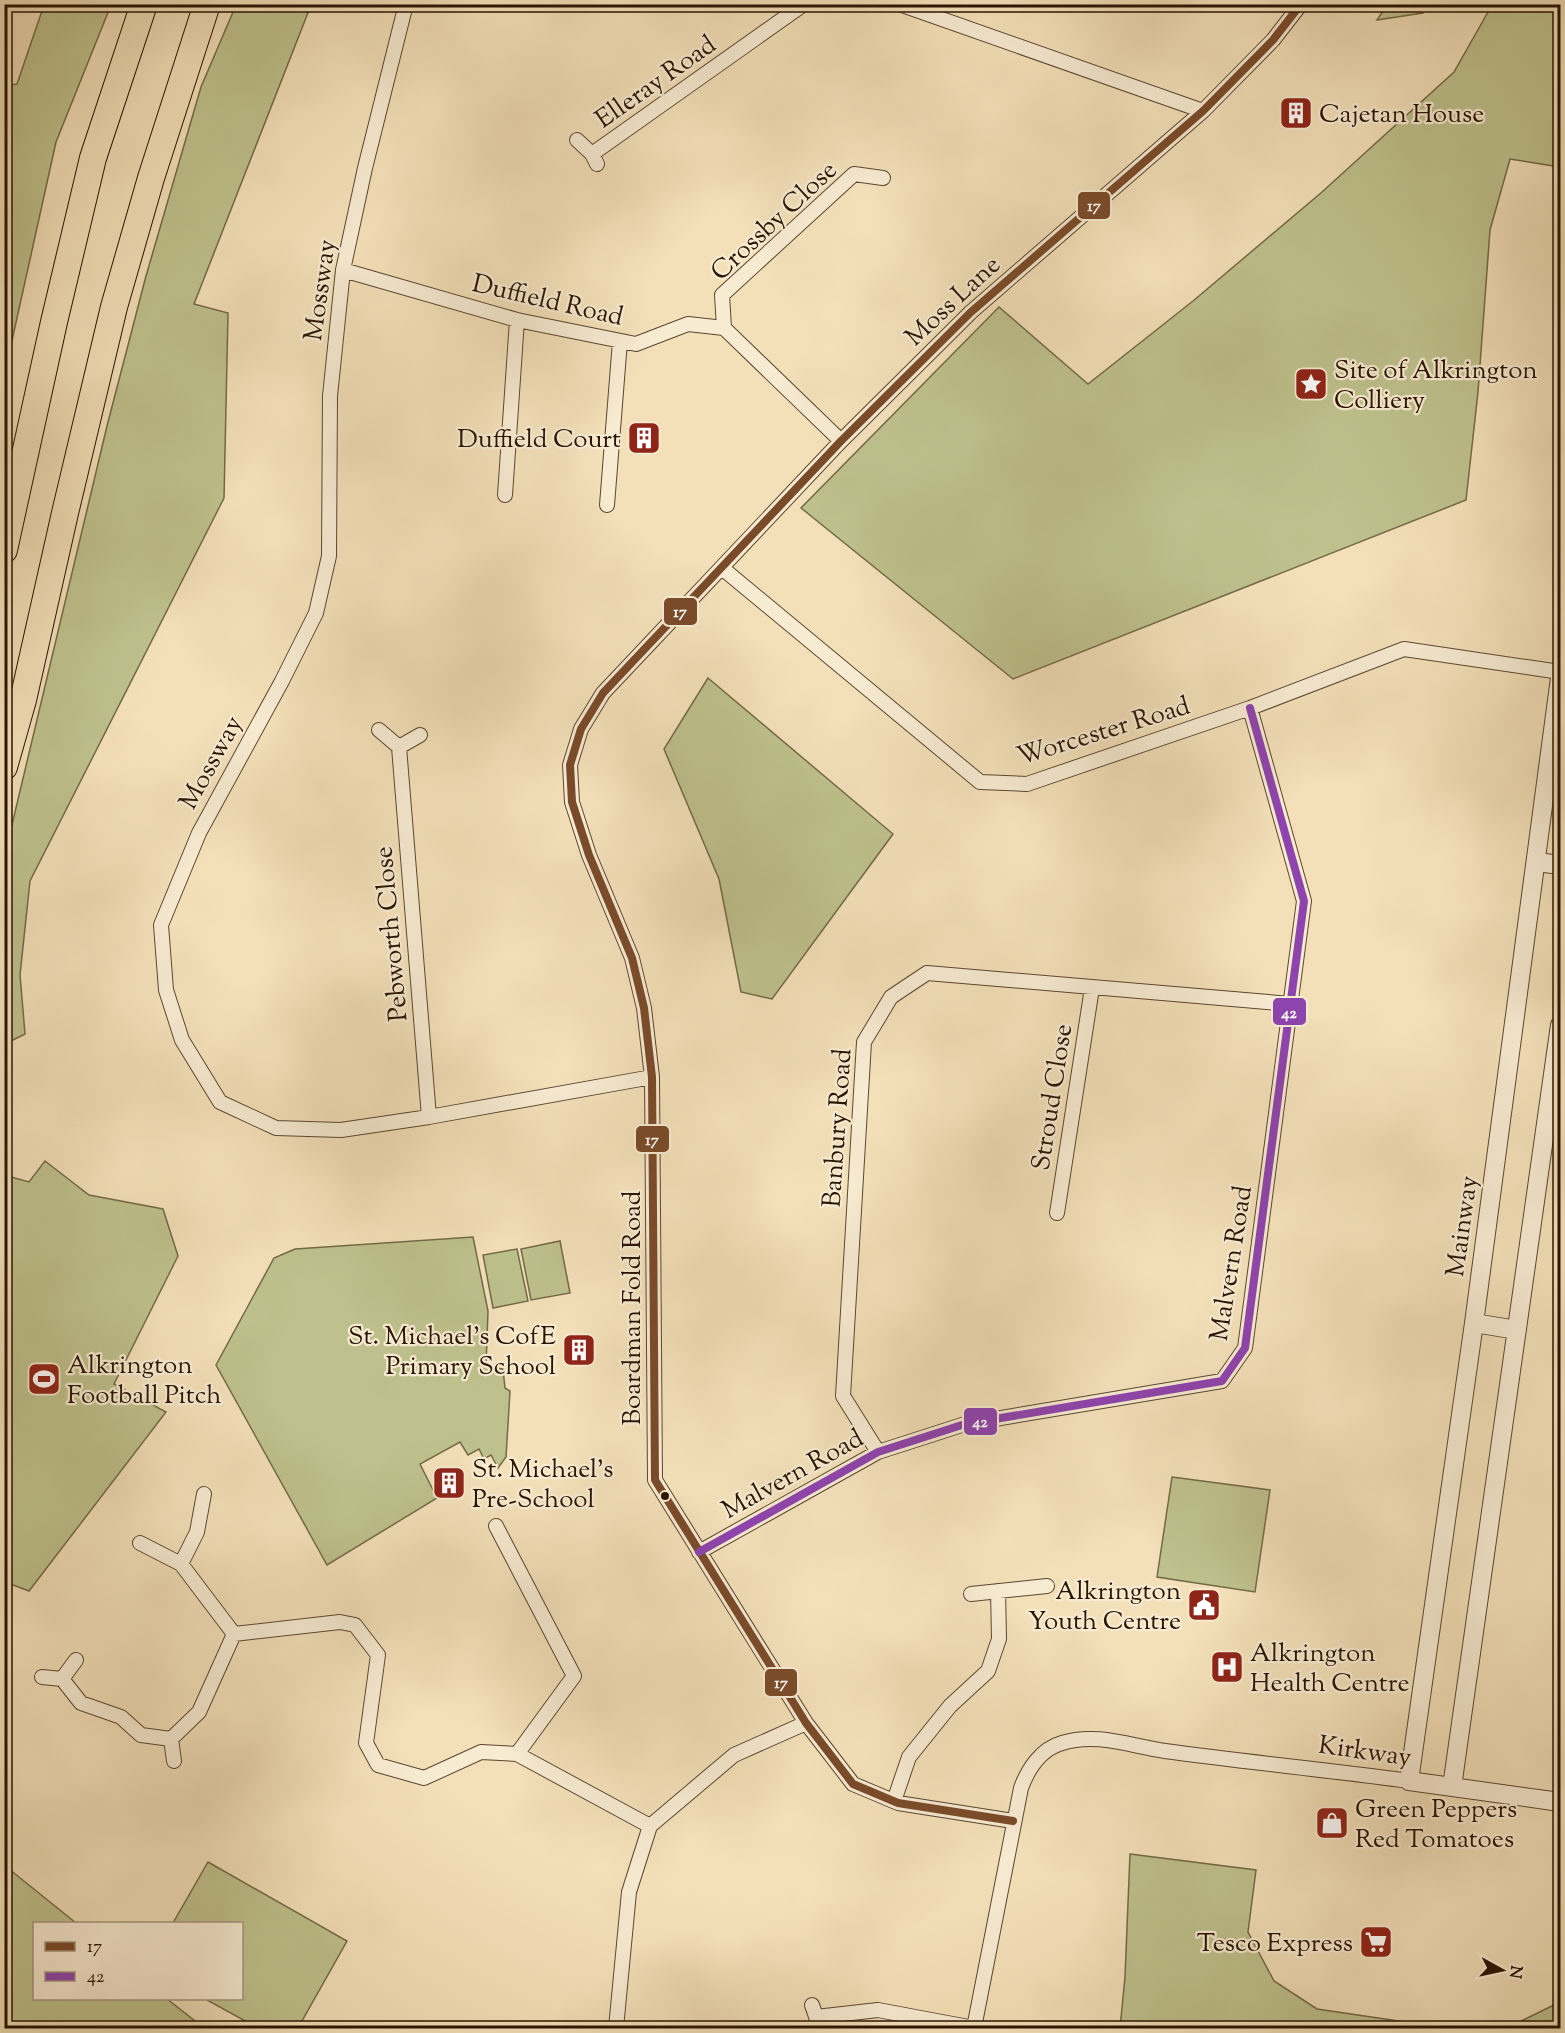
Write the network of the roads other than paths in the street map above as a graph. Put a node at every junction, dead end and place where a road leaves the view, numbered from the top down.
1 (144, 4) edge
2 (207, 4) edge
3 (406, 4) edge
4 (804, 4) edge
5 (899, 4) edge
6 (1301, 4) edge
7 (1203, 111) junction
8 (577, 140) dead end
9 (883, 178) dead end
10 (344, 270) junction
11 (517, 320) junction
12 (724, 328) junction
13 (620, 341) junction
14 (841, 441) junction
15 (505, 495) dead end
16 (607, 505) dead end
17 (4, 550) edge
18 (722, 568) junction
19 (648, 646) joint
20 (1560, 672) edge
21 (1560, 678) edge
22 (1250, 708) junction
23 (379, 730) dead end
24 (420, 735) dead end
25 (399, 747) junction
26 (1555, 765) edge
27 (4, 767) edge
28 (1537, 862) junction
29 (1560, 865) edge
30 (1092, 988) junction
31 (1292, 1004) junction
32 (1560, 1025) edge
33 (652, 1077) junction
34 (429, 1118) junction
35 (1057, 1213) dead end
36 (1474, 1323) junction
37 (1517, 1330) junction
38 (878, 1452) junction
39 (204, 1494) dead end
40 (496, 1526) dead end
41 (140, 1543) dead end
42 (699, 1552) junction
43 (181, 1564) junction
44 (1047, 1586) dead end
45 (998, 1591) junction
46 (971, 1594) dead end
47 (234, 1634) junction
48 (75, 1660) dead end
49 (42, 1677) dead end
50 (62, 1680) junction
51 (806, 1722) junction
52 (171, 1739) junction
53 (517, 1754) junction
54 (174, 1761) dead end
55 (1409, 1781) junction
56 (1452, 1787) junction
57 (894, 1801) junction
58 (1560, 1802) edge
59 (1013, 1821) junction
60 (650, 1826) junction
61 (816, 2017) edge
62 (616, 2028) edge
63 (974, 2028) edge

1 - 17 highway
2 - 27 highway
3 - 10 street, Mossway
4 - 8 street, Elleray Road
5 - 7 street
6 - 7 street, Moss Lane
7 - 14 street, Moss Lane
9 - 12 street, Crossby Close
10 - 11 street, Duffield Road
10 - 34 street, Mossway
11 - 13 street, Duffield Road
11 - 15 street
12 - 13 street, Duffield Road
12 - 14 street
13 - 16 street
14 - 18 street, Moss Lane
18 - 19 street, Moss Lane
18 - 22 street, Worcester Road
19 - 33 street, Boardman Fold Road
20 - 22 street, Worcester Road
21 - 26 street, Mainway
22 - 31 street, Malvern Road
23 - 25 street
24 - 25 street
25 - 34 street, Pebworth Close
26 - 28 street, Mainway
28 - 29 street
28 - 36 street, Mainway
30 - 31 street, Banbury Road
30 - 35 street, Stroud Close
30 - 38 street, Banbury Road
31 - 38 street, Malvern Road
32 - 37 street
33 - 34 street, Mossway
33 - 42 street, Boardman Fold Road
36 - 37 street
36 - 55 street, Mainway
37 - 56 street
38 - 42 street, Malvern Road
39 - 43 street
40 - 53 street
41 - 43 street
42 - 51 street, Boardman Fold Road
43 - 47 street
44 - 45 street
45 - 46 street
45 - 57 street
47 - 52 street
47 - 53 street
48 - 50 street
49 - 50 street
50 - 52 street
51 - 57 street, Boardman Fold Road
51 - 60 street
52 - 54 street
53 - 60 street
55 - 56 street, Kirkway
55 - 59 street, Kirkway
56 - 58 street, Kirkway
57 - 59 street, Boardman Fold Road
59 - 63 street, Kirkway
60 - 62 street
61 - 63 street

